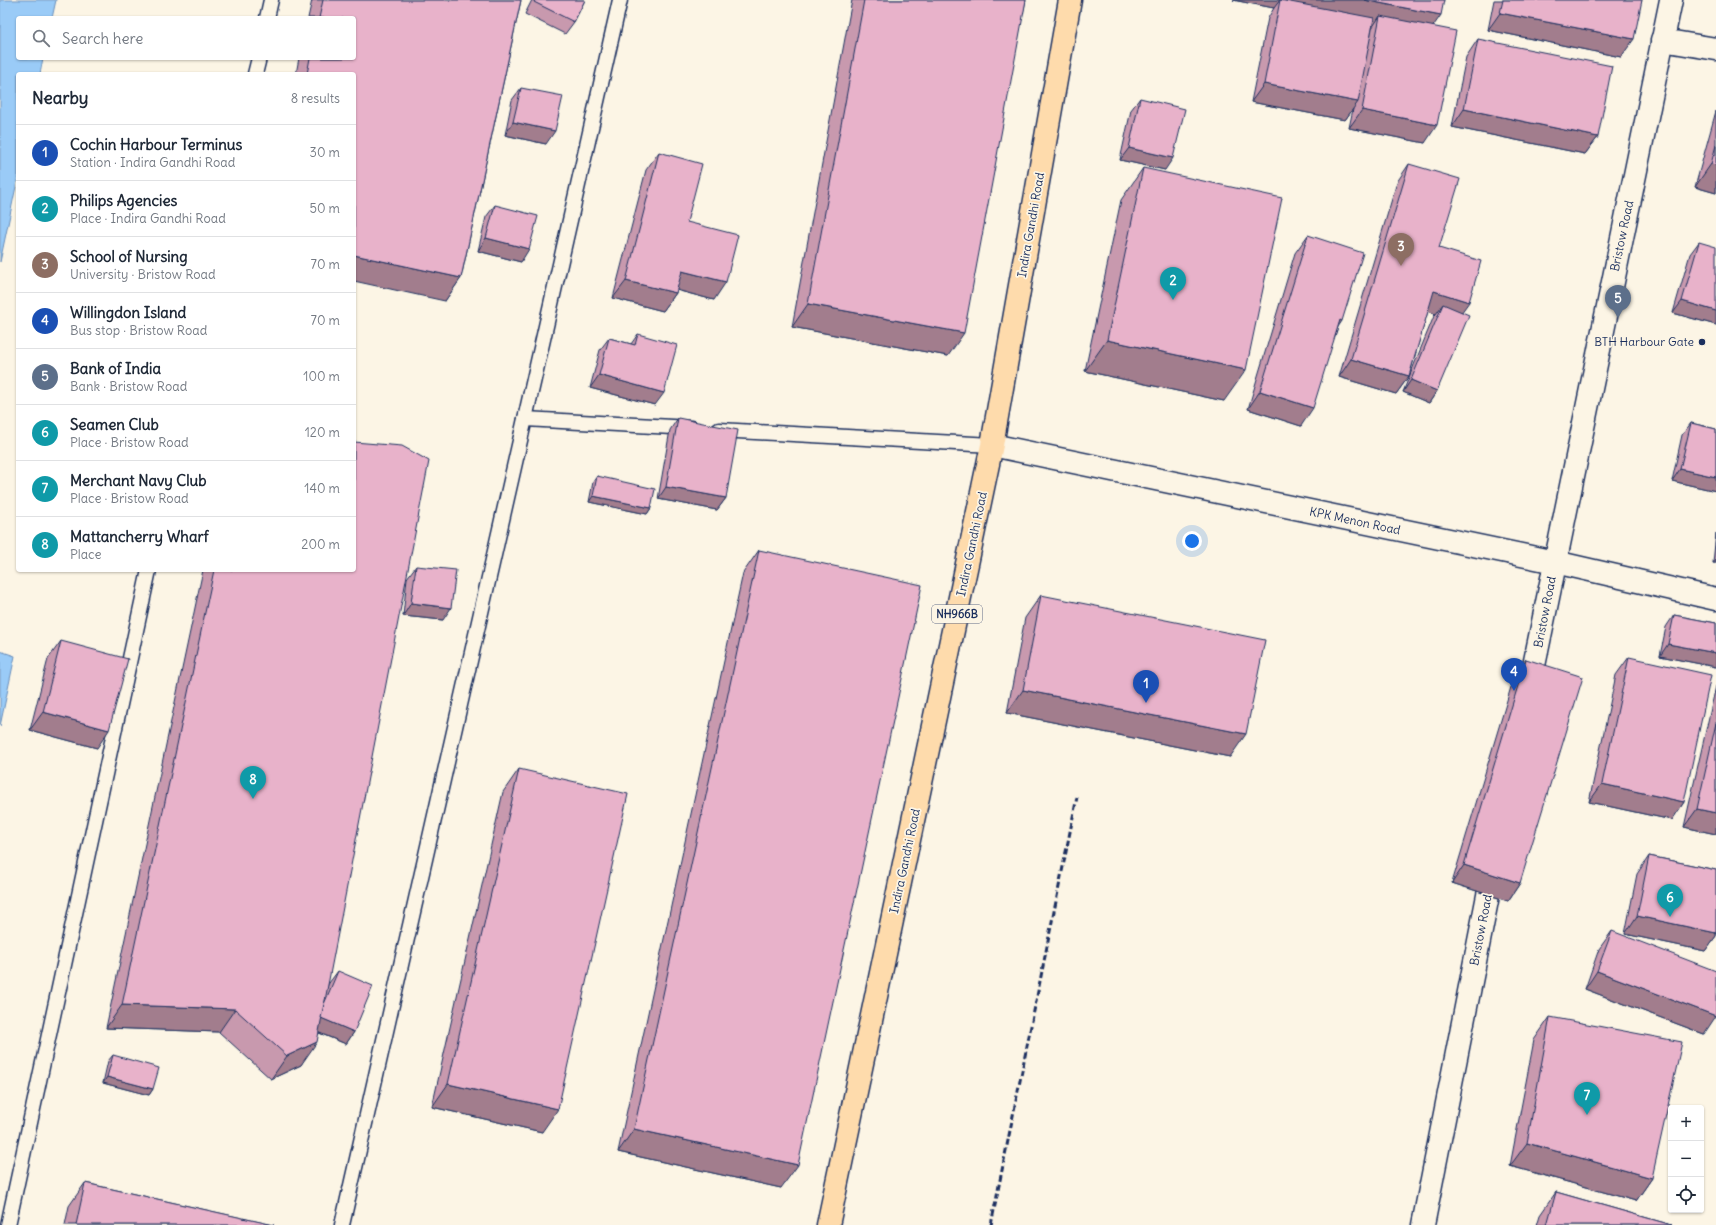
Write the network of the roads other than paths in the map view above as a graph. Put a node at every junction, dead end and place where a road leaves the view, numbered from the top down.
1 (271, 0) edge
2 (620, 0) edge
3 (1070, 0) edge
4 (1671, 0) edge
5 (267, 16) edge
6 (1662, 40) junction
7 (1716, 49) edge
8 (258, 60) edge
9 (256, 72) edge
10 (525, 419) junction
11 (992, 445) junction
12 (1555, 562) junction
13 (149, 572) edge
14 (1716, 599) edge
15 (1525, 710) edge
16 (1499, 843) edge
17 (8, 1225) edge
18 (342, 1225) edge
19 (828, 1225) edge
20 (1423, 1225) edge

1 - 5 lane
2 - 10 lane
3 - 11 highway, Indira Gandhi Road / NH966B
4 - 6 street, Bristow Road
6 - 7 street
6 - 12 street, Bristow Road
8 - 9 lane
10 - 11 lane
10 - 18 lane
11 - 12 street, KPK Menon Road
11 - 19 highway, Indira Gandhi Road / NH966B
12 - 14 street, KPK Menon Road
12 - 15 street, Bristow Road
13 - 17 lane
16 - 20 street, Bristow Road

